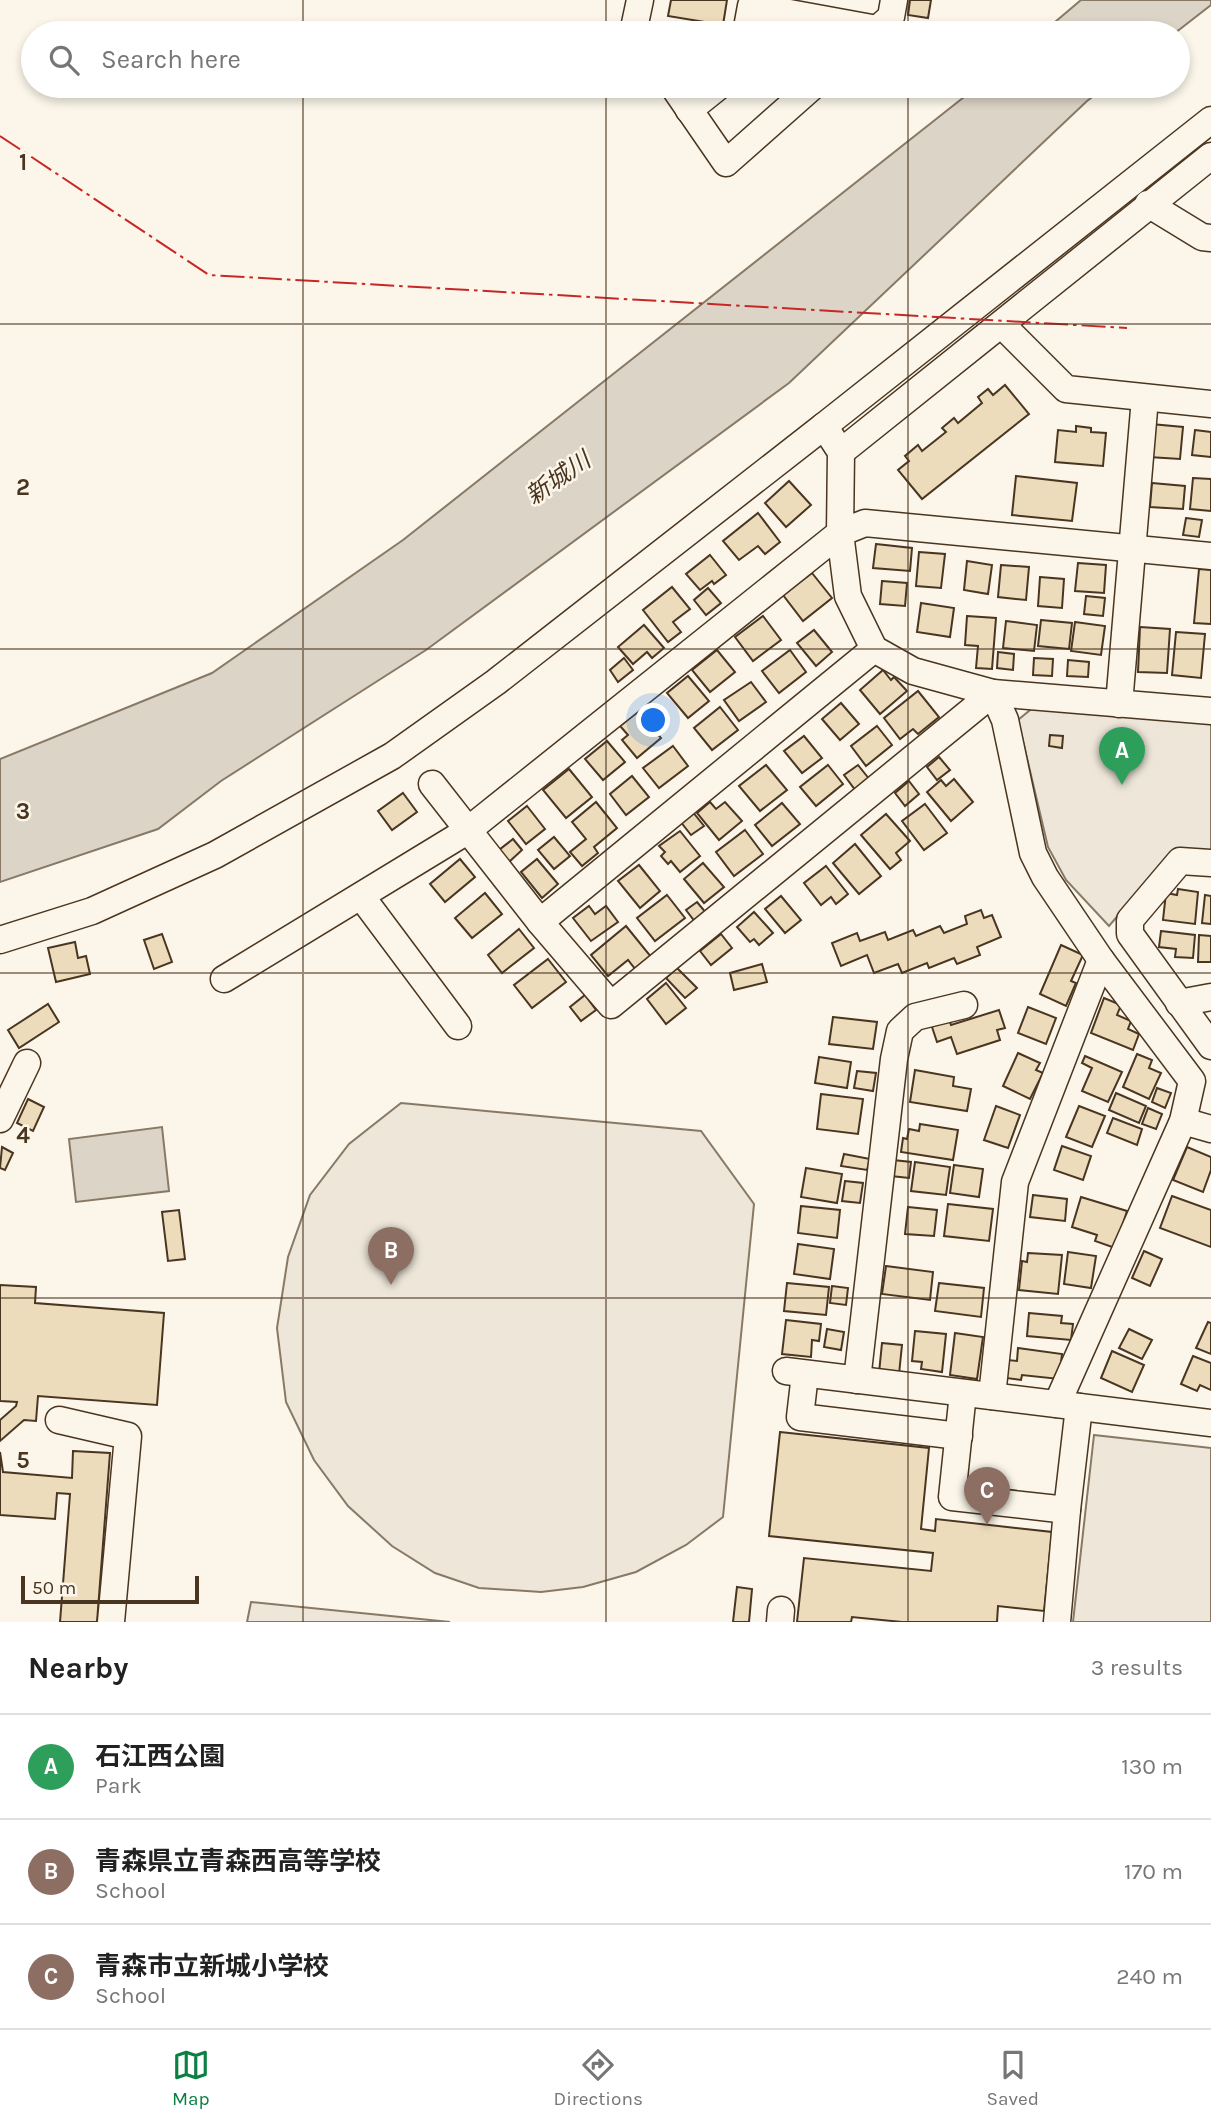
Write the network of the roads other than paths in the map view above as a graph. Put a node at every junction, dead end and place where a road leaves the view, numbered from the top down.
1 (640, 0) edge
2 (894, 0) edge
3 (636, 21) edge
4 (748, 21) edge
5 (825, 21) edge
6 (886, 21) edge
7 (681, 98) edge
8 (704, 98) edge
9 (799, 98) edge
10 (689, 110) junction
11 (1211, 120) edge
12 (1211, 156) edge
13 (1148, 204) junction
14 (1211, 238) edge
15 (1002, 325) junction
16 (1145, 398) junction
17 (1211, 404) edge
18 (824, 426) junction
19 (841, 452) junction
20 (840, 533) junction
21 (1132, 549) junction
22 (1211, 556) edge
23 (874, 649) junction
24 (993, 693) junction
25 (1119, 704) junction
26 (1211, 711) edge
27 (432, 785) dead end
28 (467, 831) junction
29 (1211, 863) edge
30 (361, 896) junction
31 (540, 922) junction
32 (0, 940) edge
33 (1101, 960) junction
34 (224, 979) dead end
35 (1211, 997) edge
36 (1179, 1003) junction
37 (964, 1005) dead end
38 (458, 1026) dead end
39 (1211, 1046) edge
40 (27, 1063) dead end
41 (0, 1119) edge
42 (1183, 1121) junction
43 (1211, 1129) edge
44 (857, 1380) junction
45 (963, 1393) junction
46 (992, 1396) junction
47 (1068, 1406) junction
48 (59, 1420) dead end
49 (1211, 1423) edge
50 (959, 1436) junction
51 (1067, 1510) junction
52 (111, 1622) edge
53 (1057, 1622) edge

1 - 3 street
2 - 6 street
4 - 5 street
7 - 10 street
8 - 10 street
9 - 10 street
11 - 18 street
12 - 13 street
13 - 14 street
13 - 15 street
15 - 16 street
15 - 19 street
16 - 17 street
16 - 21 street
18 - 19 street
18 - 32 street
19 - 20 street
20 - 21 street
20 - 23 street
20 - 28 street
21 - 22 street
21 - 25 street
23 - 24 street
23 - 31 street
24 - 25 street
24 - 31 street
24 - 33 street
25 - 26 street
27 - 28 street
28 - 30 street
28 - 31 street
29 - 36 street
30 - 34 street
30 - 38 street
33 - 42 street
33 - 46 street
35 - 36 street
36 - 39 street
37 - 44 street
40 - 41 street
42 - 43 street
42 - 47 street
44 - 45 street
44 - 50 street
45 - 46 street
45 - 50 street
46 - 47 street
47 - 49 street
47 - 51 street
48 - 52 street
50 - 51 street
51 - 53 street

